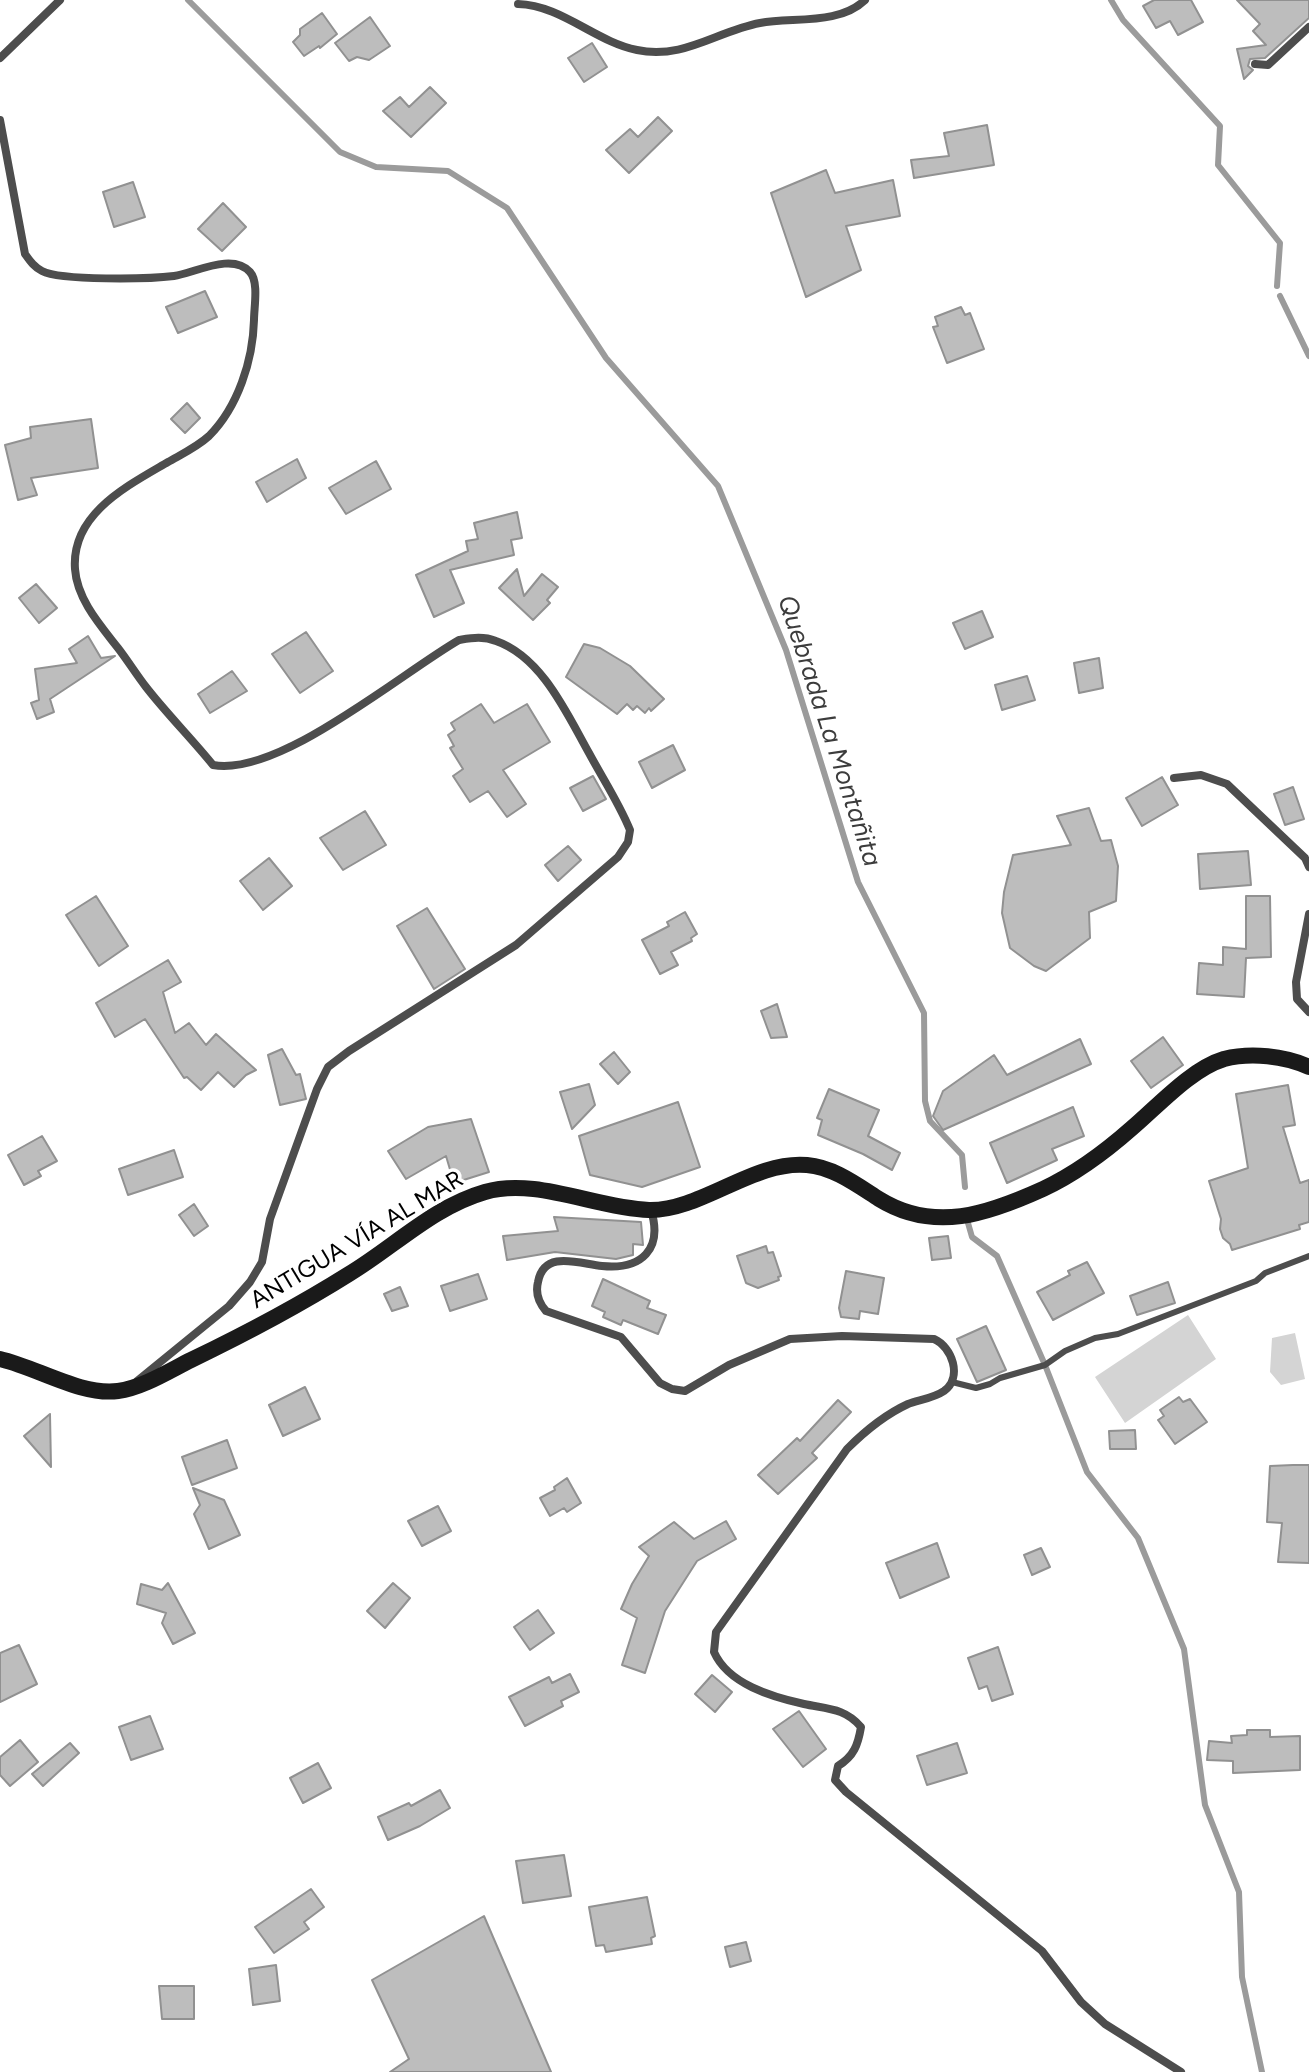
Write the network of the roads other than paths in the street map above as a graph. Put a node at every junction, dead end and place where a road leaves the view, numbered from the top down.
1 (60, 0) edge
2 (865, 0) edge
3 (518, 4) dead end
4 (1309, 27) edge
5 (0, 58) edge
6 (1255, 64) dead end
7 (0, 120) edge
8 (1174, 778) dead end
9 (1309, 867) edge
10 (1309, 914) edge
11 (1309, 1012) edge
12 (1309, 1067) edge
13 (651, 1210) junction
14 (1309, 1256) edge
15 (0, 1359) edge
16 (952, 1382) junction
17 (128, 1388) junction
18 (1181, 2072) edge

1 - 5 street
2 - 3 street
4 - 6 street
7 - 17 street
8 - 9 street
10 - 11 street
12 - 13 main road, ANTIGUA VÍA AL MAR
13 - 16 street
13 - 17 main road, ANTIGUA VÍA AL MAR
14 - 16 lane
15 - 17 main road, ANTIGUA VÍA AL MAR
16 - 18 street

